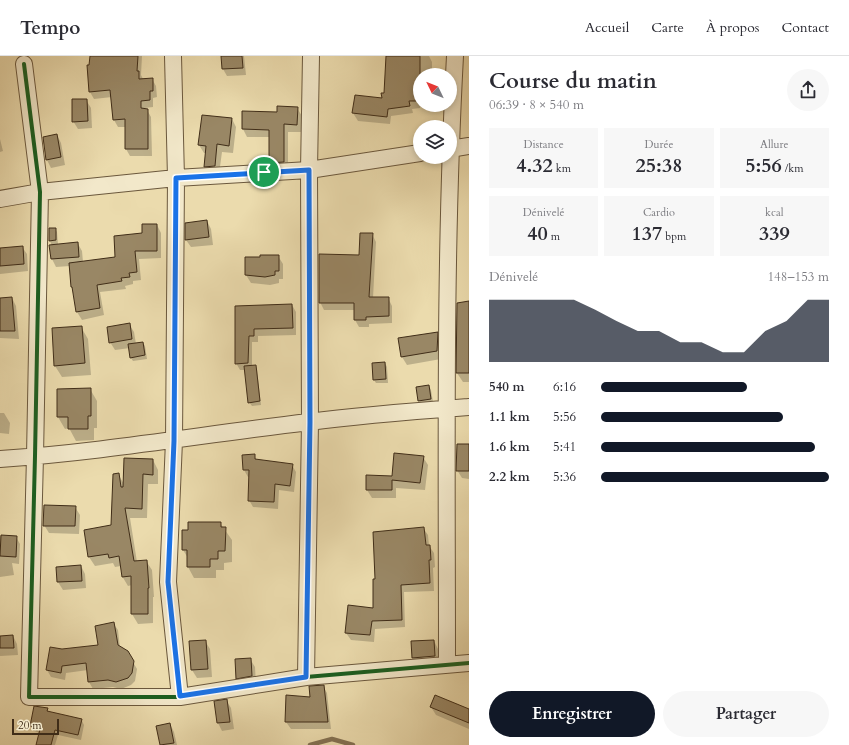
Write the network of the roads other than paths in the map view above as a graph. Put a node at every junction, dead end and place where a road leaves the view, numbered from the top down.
1 (173, 56) edge
2 (312, 56) edge
3 (455, 56) edge
4 (24, 64) dead end
5 (452, 120) edge
6 (469, 146) edge
7 (457, 148) edge
8 (413, 154) edge
9 (450, 164) edge
10 (309, 170) junction
11 (176, 178) junction
12 (40, 192) junction
13 (0, 199) edge
14 (469, 407) edge
15 (447, 408) junction
16 (310, 422) junction
17 (174, 441) junction
18 (35, 456) junction
19 (0, 459) edge
20 (469, 663) edge
21 (447, 665) junction
22 (306, 677) junction
23 (180, 696) junction

1 - 11 street
2 - 10 street
3 - 5 street
4 - 12 street
6 - 7 street
8 - 10 street
9 - 15 street
10 - 11 street
10 - 16 street
11 - 12 street
11 - 17 street
12 - 13 street
12 - 18 street
14 - 15 street
15 - 16 street
15 - 21 street
16 - 17 street
16 - 22 street
17 - 18 street
17 - 23 street
18 - 19 street
18 - 23 street
20 - 21 street
21 - 22 street
22 - 23 street

